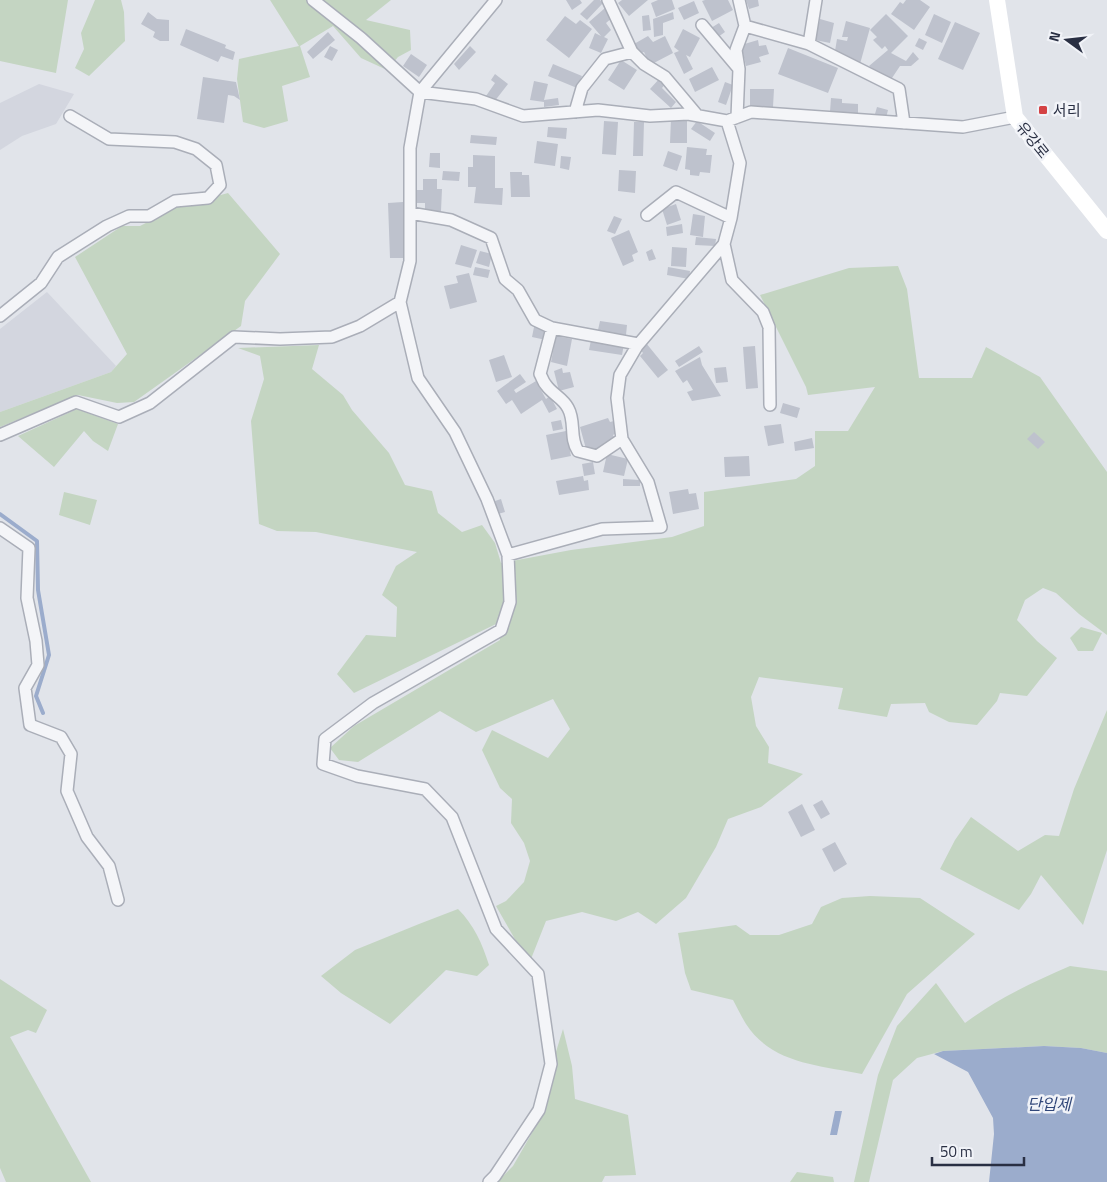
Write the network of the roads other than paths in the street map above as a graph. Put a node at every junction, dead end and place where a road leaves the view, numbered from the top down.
1 (313, 0) edge
2 (496, 0) edge
3 (608, 0) edge
4 (739, 0) edge
5 (816, 0) edge
6 (997, 0) edge
7 (702, 25) dead end
8 (745, 26) junction
9 (809, 44) junction
10 (632, 52) junction
11 (739, 69) junction
12 (420, 92) junction
13 (575, 112) junction
14 (697, 115) junction
15 (70, 116) dead end
16 (1015, 117) junction
17 (732, 119) junction
18 (904, 123) junction
19 (410, 214) junction
20 (647, 215) dead end
21 (732, 218) junction
22 (1107, 231) edge
23 (724, 244) junction
24 (400, 302) junction
25 (0, 316) edge
26 (552, 328) junction
27 (638, 344) junction
28 (770, 405) dead end
29 (0, 435) edge
30 (622, 438) junction
31 (0, 528) edge
32 (508, 555) junction
33 (118, 900) dead end
34 (489, 1182) edge

1 - 12 street
2 - 12 street
3 - 10 street
4 - 8 street
5 - 9 street
6 - 16 main road, 유강로
7 - 11 street
8 - 9 street
8 - 11 street
9 - 18 street
10 - 13 street
10 - 14 street
11 - 17 street
12 - 13 street
12 - 19 street
13 - 14 street
14 - 17 street
15 - 25 street
16 - 18 street
16 - 22 main road, 유강로
17 - 18 street
17 - 21 street
19 - 24 street
19 - 26 street
20 - 21 street
21 - 23 street
23 - 27 street
23 - 28 street
24 - 29 street
24 - 32 street
26 - 27 street
26 - 30 street
27 - 30 street
30 - 32 street
31 - 33 street
32 - 34 street

